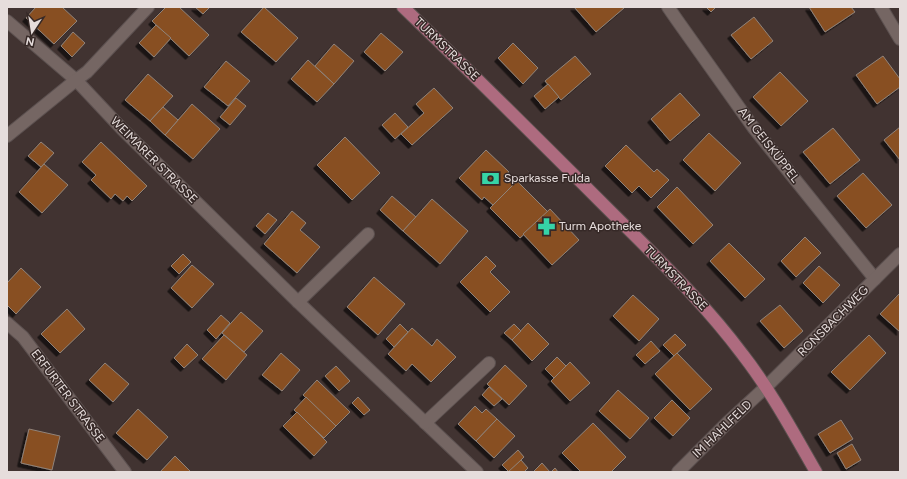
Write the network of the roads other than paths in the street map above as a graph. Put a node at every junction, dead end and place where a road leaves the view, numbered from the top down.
1 (148, 7) edge
2 (403, 7) edge
3 (668, 7) edge
4 (881, 7) edge
5 (7, 21) edge
6 (900, 39) edge
7 (76, 80) junction
8 (7, 136) edge
9 (368, 234) dead end
10 (900, 254) edge
11 (875, 279) junction
12 (298, 302) junction
13 (7, 323) edge
14 (490, 363) dead end
15 (766, 387) junction
16 (425, 423) junction
17 (125, 472) edge
18 (477, 472) edge
19 (678, 472) edge
20 (816, 472) edge

1 - 7 street
2 - 15 main road, TURMSTRASSE
3 - 11 street, AM GEISKÜPPEL
4 - 6 street
5 - 7 street, WEIMARER STRASSE
7 - 8 street
7 - 12 street, WEIMARER STRASSE
9 - 12 street
10 - 11 street, RONSBACHWEG
11 - 15 street, RONSBACHWEG
12 - 16 street, WEIMARER STRASSE
13 - 17 street, ERFURTER STRASSE
14 - 16 street
15 - 19 street, IM HAHLFELD
15 - 20 main road, TURMSTRASSE
16 - 18 street, WEIMARER STRASSE

